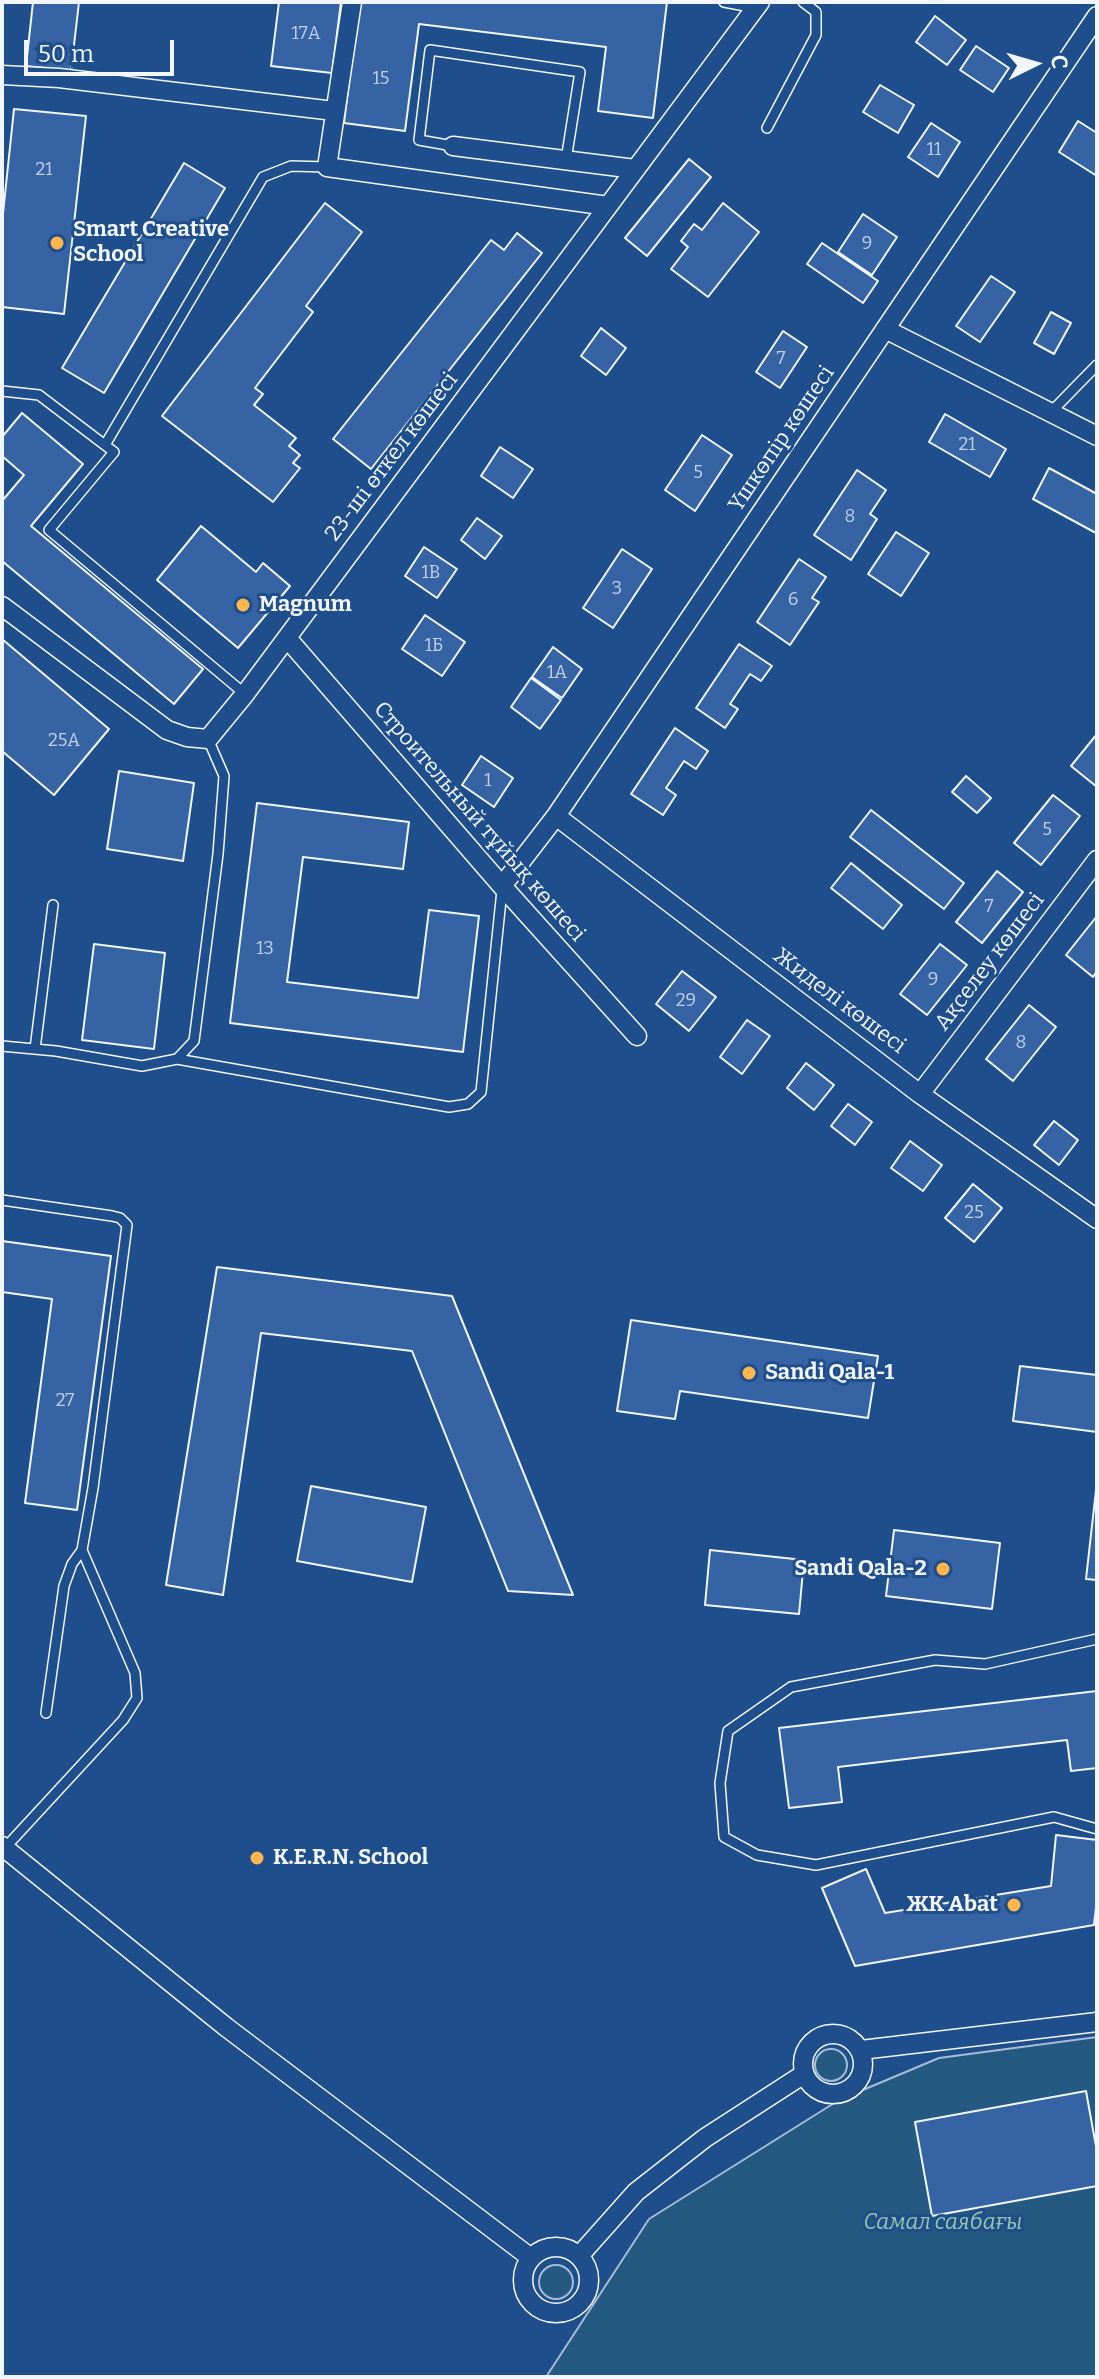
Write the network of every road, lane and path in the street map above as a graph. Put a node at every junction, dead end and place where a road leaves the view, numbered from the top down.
1 (352, 2) edge
2 (724, 2) edge
3 (803, 2) edge
4 (758, 5) edge
5 (1097, 16) edge
6 (2, 75) edge
7 (334, 111) junction
8 (767, 128) dead end
9 (453, 146) joint
10 (566, 160) junction
11 (327, 167) junction
12 (635, 169) junction
13 (608, 206) junction
14 (885, 329) junction
15 (1097, 365) edge
16 (2, 391) edge
17 (1050, 413) junction
18 (1097, 436) edge
19 (105, 445) junction
20 (2, 606) edge
21 (287, 638) junction
22 (245, 694) junction
23 (208, 739) junction
24 (556, 816) junction
25 (1097, 860) edge
26 (502, 886) junction
27 (53, 905) dead end
28 (637, 1036) dead end
29 (2, 1046) edge
30 (35, 1049) junction
31 (177, 1059) junction
32 (920, 1094) junction
33 (2, 1200) edge
34 (1097, 1219) edge
35 (82, 1550) junction
36 (1097, 1639) edge
37 (46, 1713) dead end
38 (1097, 1829) edge
39 (3, 1848) edge
40 (1097, 2022) edge
41 (861, 2050) junction
42 (804, 2074) junction
43 (579, 2256) junction
44 (531, 2258) junction

1 - 7 street
2 - 4 lane
3 - 8 lane
4 - 12 street, 23-ші өткел көшесі
5 - 14 street, Үшкөпір көшесі
6 - 7 street
7 - 11 street
9 - 10 street
9 - 10 lane
10 - 12 street
11 - 13 street
11 - 19 lane
12 - 13 street, 23-ші өткел көшесі
13 - 21 street, 23-ші өткел көшесі
14 - 17 street
14 - 24 street, Үшкөпір көшесі
15 - 17 lane
16 - 19 lane
17 - 18 street
19 - 22 lane
20 - 23 street
21 - 22 street, 23-ші өткел көшесі
21 - 26 street, Строительный тұйық көшесі
22 - 23 street, 23-ші өткел көшесі
23 - 31 lane
24 - 26 street, Үшкөпір көшесі
24 - 32 street, Жиделі көшесі
25 - 32 street, Ақселеу көшесі
26 - 28 street, Строительный тұйық көшесі
26 - 31 lane
27 - 30 lane
29 - 30 lane
30 - 31 lane
32 - 34 street, Жиделі көшесі
33 - 35 lane
35 - 37 lane
35 - 39 lane
36 - 38 lane
39 - 44 street
40 - 41 street
41 - 42 street
41 - 42 street
42 - 43 street
43 - 44 street
43 - 44 street

